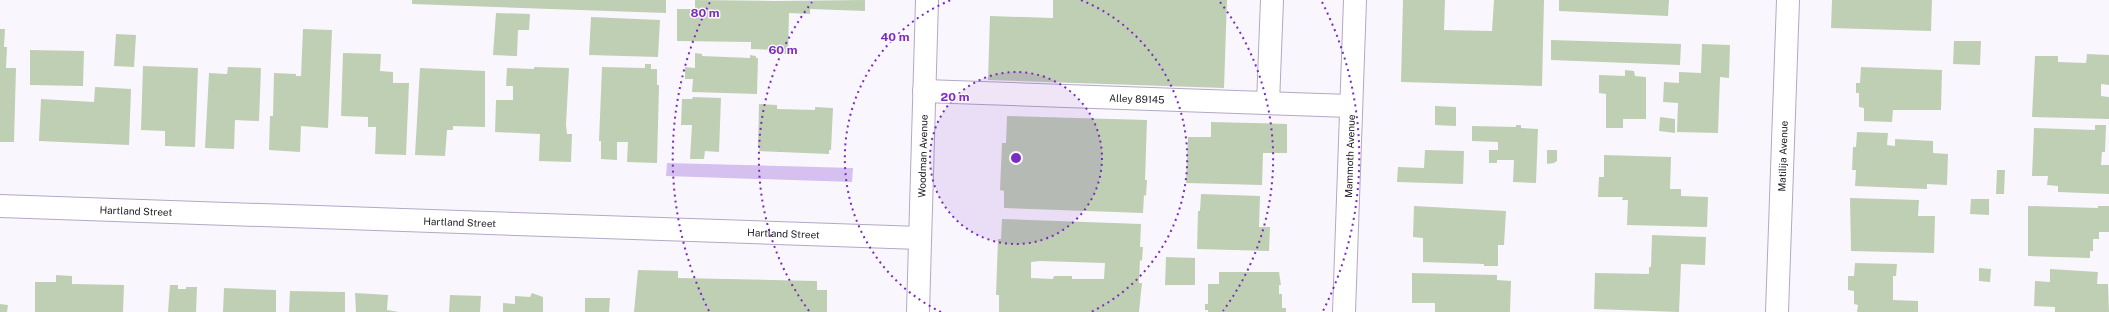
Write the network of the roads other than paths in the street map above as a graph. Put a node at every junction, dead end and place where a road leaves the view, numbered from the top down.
1 (927, 0) edge
2 (1272, 0) edge
3 (1355, 0) edge
4 (1788, 0) edge
5 (924, 91) junction
6 (1268, 103) junction
7 (1350, 106) junction
8 (0, 206) edge
9 (920, 238) junction
10 (918, 312) edge
11 (1344, 312) edge
12 (1777, 312) edge

1 - 5 street, Woodman Avenue
2 - 6 street
3 - 7 street, Mammoth Avenue
4 - 12 street, Matilija Avenue
5 - 6 street, Alley 89145
5 - 9 street, Woodman Avenue
6 - 7 street, Alley 89145
7 - 11 street, Mammoth Avenue
8 - 9 street, Hartland Street
9 - 10 street, Woodman Avenue

